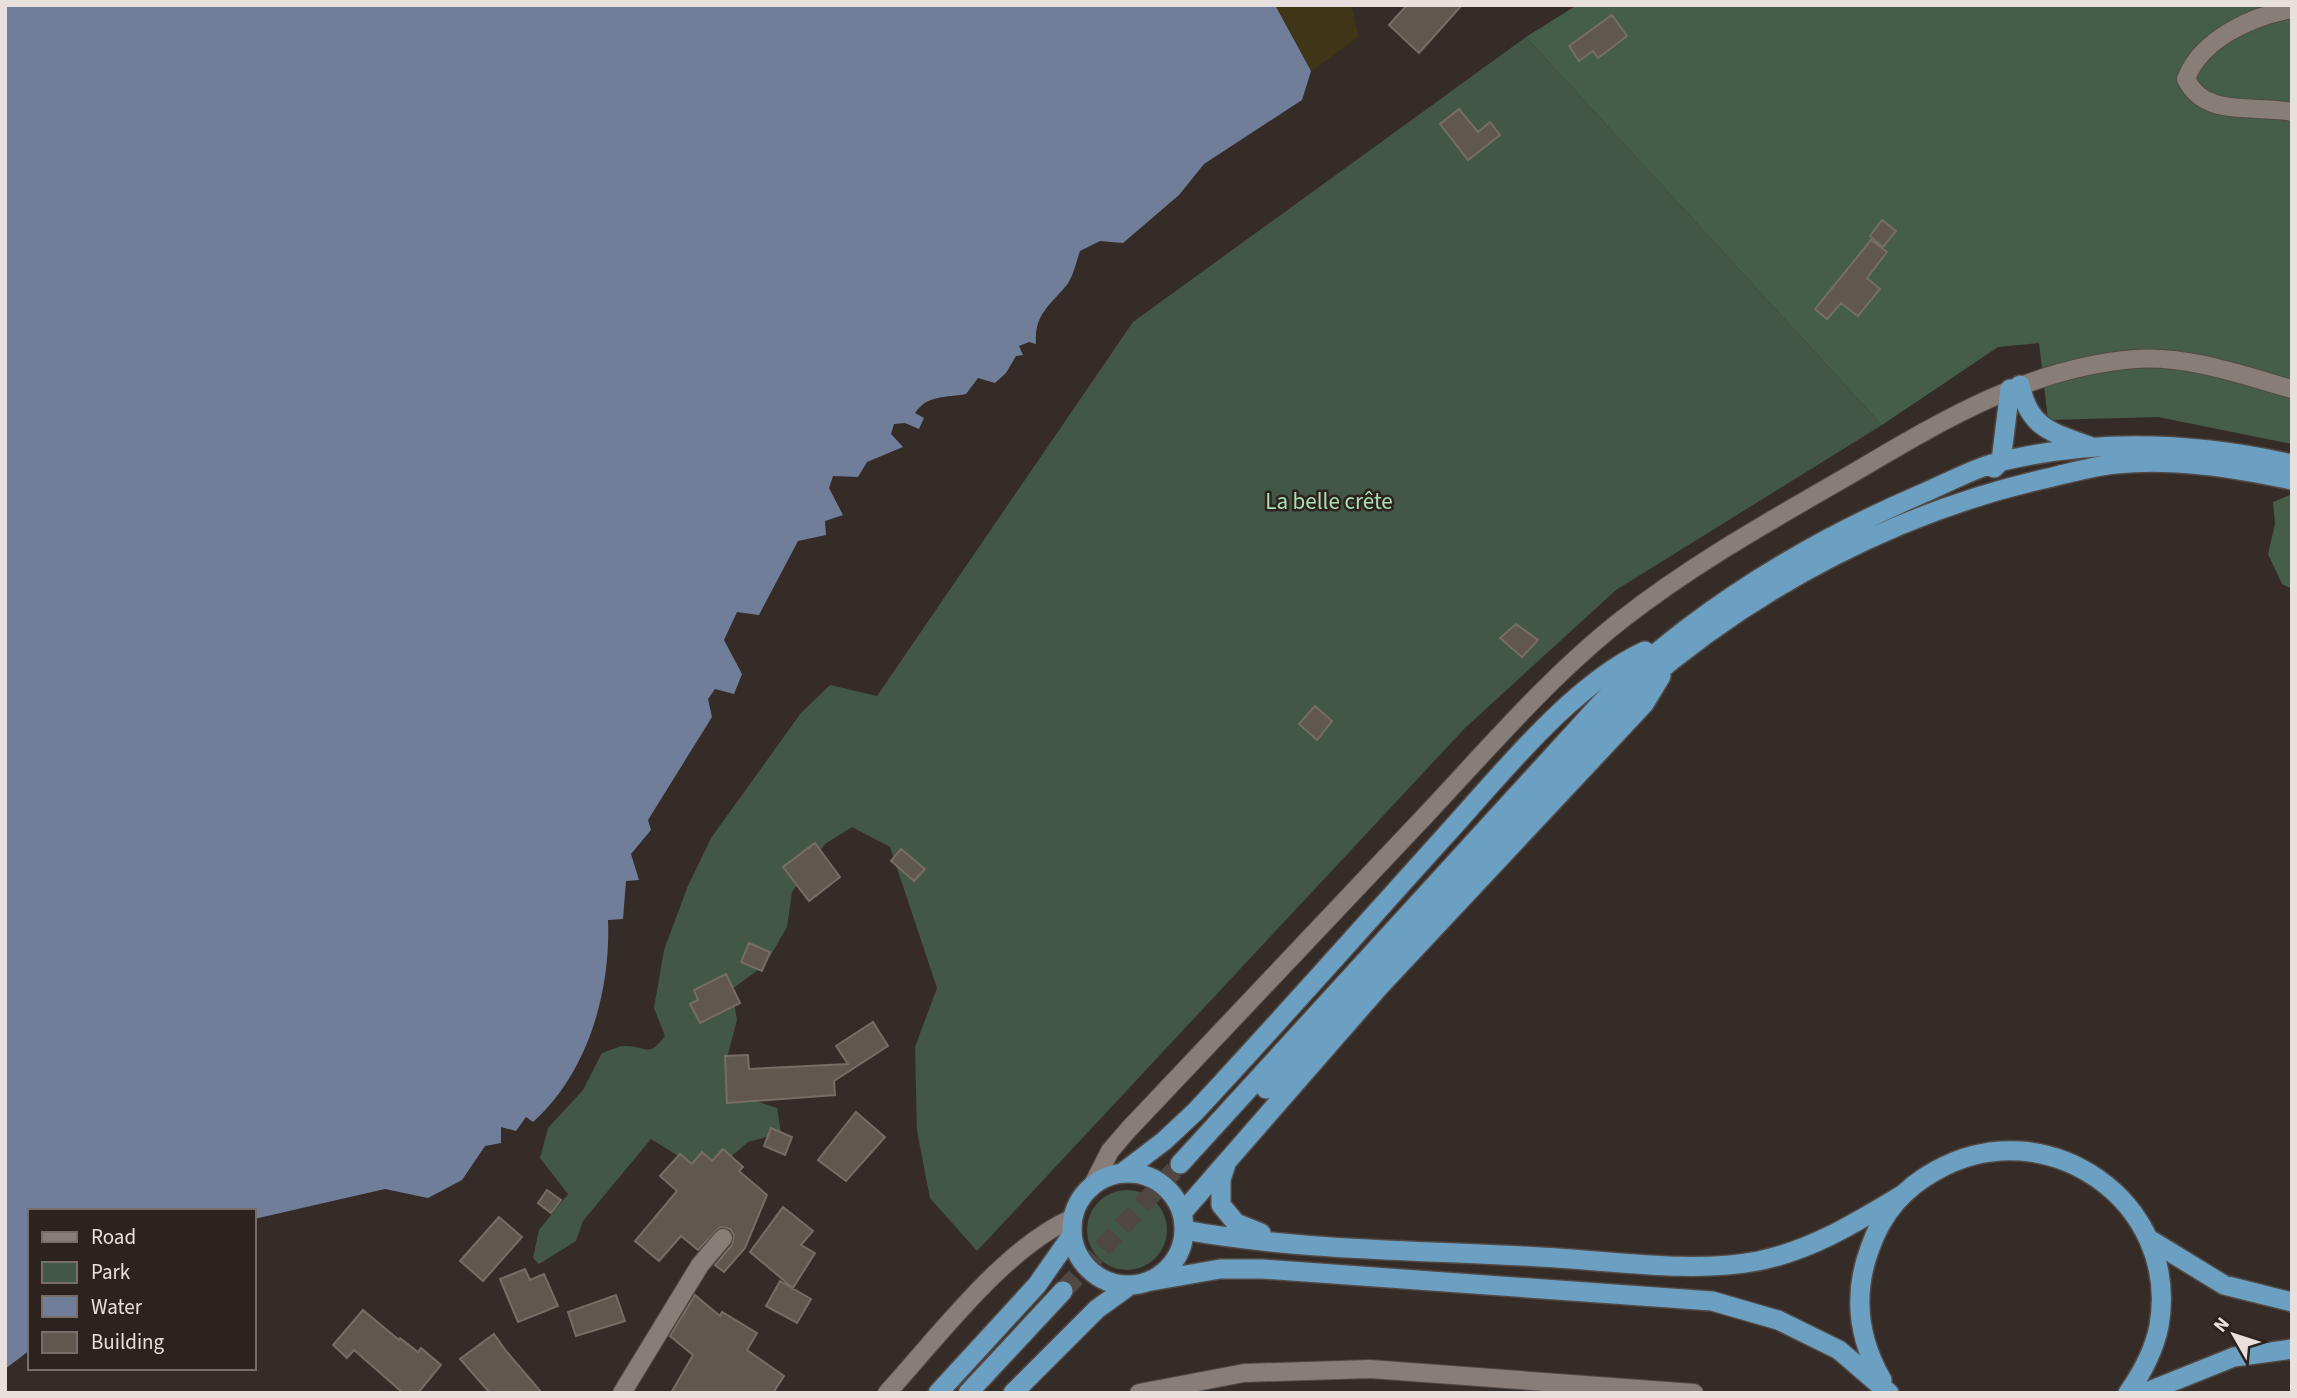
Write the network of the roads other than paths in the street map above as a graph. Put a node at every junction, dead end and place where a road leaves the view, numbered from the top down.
1 (2292, 9) edge
2 (2292, 112) edge
3 (2015, 387) junction
4 (2292, 389) edge
5 (2093, 448) junction
6 (2001, 461) junction
7 (2292, 464) edge
8 (2292, 480) edge
9 (1937, 509) junction
10 (1668, 641) junction
11 (1667, 664) junction
12 (1227, 1160) junction
13 (1122, 1173) junction
14 (1091, 1188) junction
15 (1902, 1195) junction
16 (1183, 1221) junction
17 (1073, 1226) junction
18 (723, 1238) dead end
19 (2149, 1239) junction
20 (1285, 1241) junction
21 (1138, 1284) junction
22 (2292, 1302) edge
23 (2292, 1349) edge
24 (622, 1393) edge
25 (887, 1393) edge
26 (938, 1393) edge
27 (968, 1393) edge
28 (985, 1393) edge
29 (1013, 1393) edge
30 (1139, 1393) edge
31 (1695, 1393) edge
32 (1889, 1393) edge
33 (2128, 1393) edge
34 (2144, 1393) edge

1 - 2 street
3 - 4 street
3 - 5 highway
3 - 6 highway
3 - 14 street
5 - 6 highway
5 - 7 highway
6 - 9 highway
6 - 10 highway
8 - 9 highway
9 - 11 highway
10 - 11 highway
10 - 13 highway
11 - 12 highway
12 - 16 highway
12 - 20 highway
13 - 14 highway
13 - 16 highway
14 - 17 highway
15 - 19 highway
15 - 20 highway
15 - 32 highway
16 - 20 highway
16 - 21 highway
17 - 21 highway
17 - 25 street
17 - 26 highway
18 - 24 street
19 - 22 highway
19 - 33 highway
21 - 29 highway
21 - 32 highway
23 - 34 highway
27 - 28 highway
30 - 31 street

